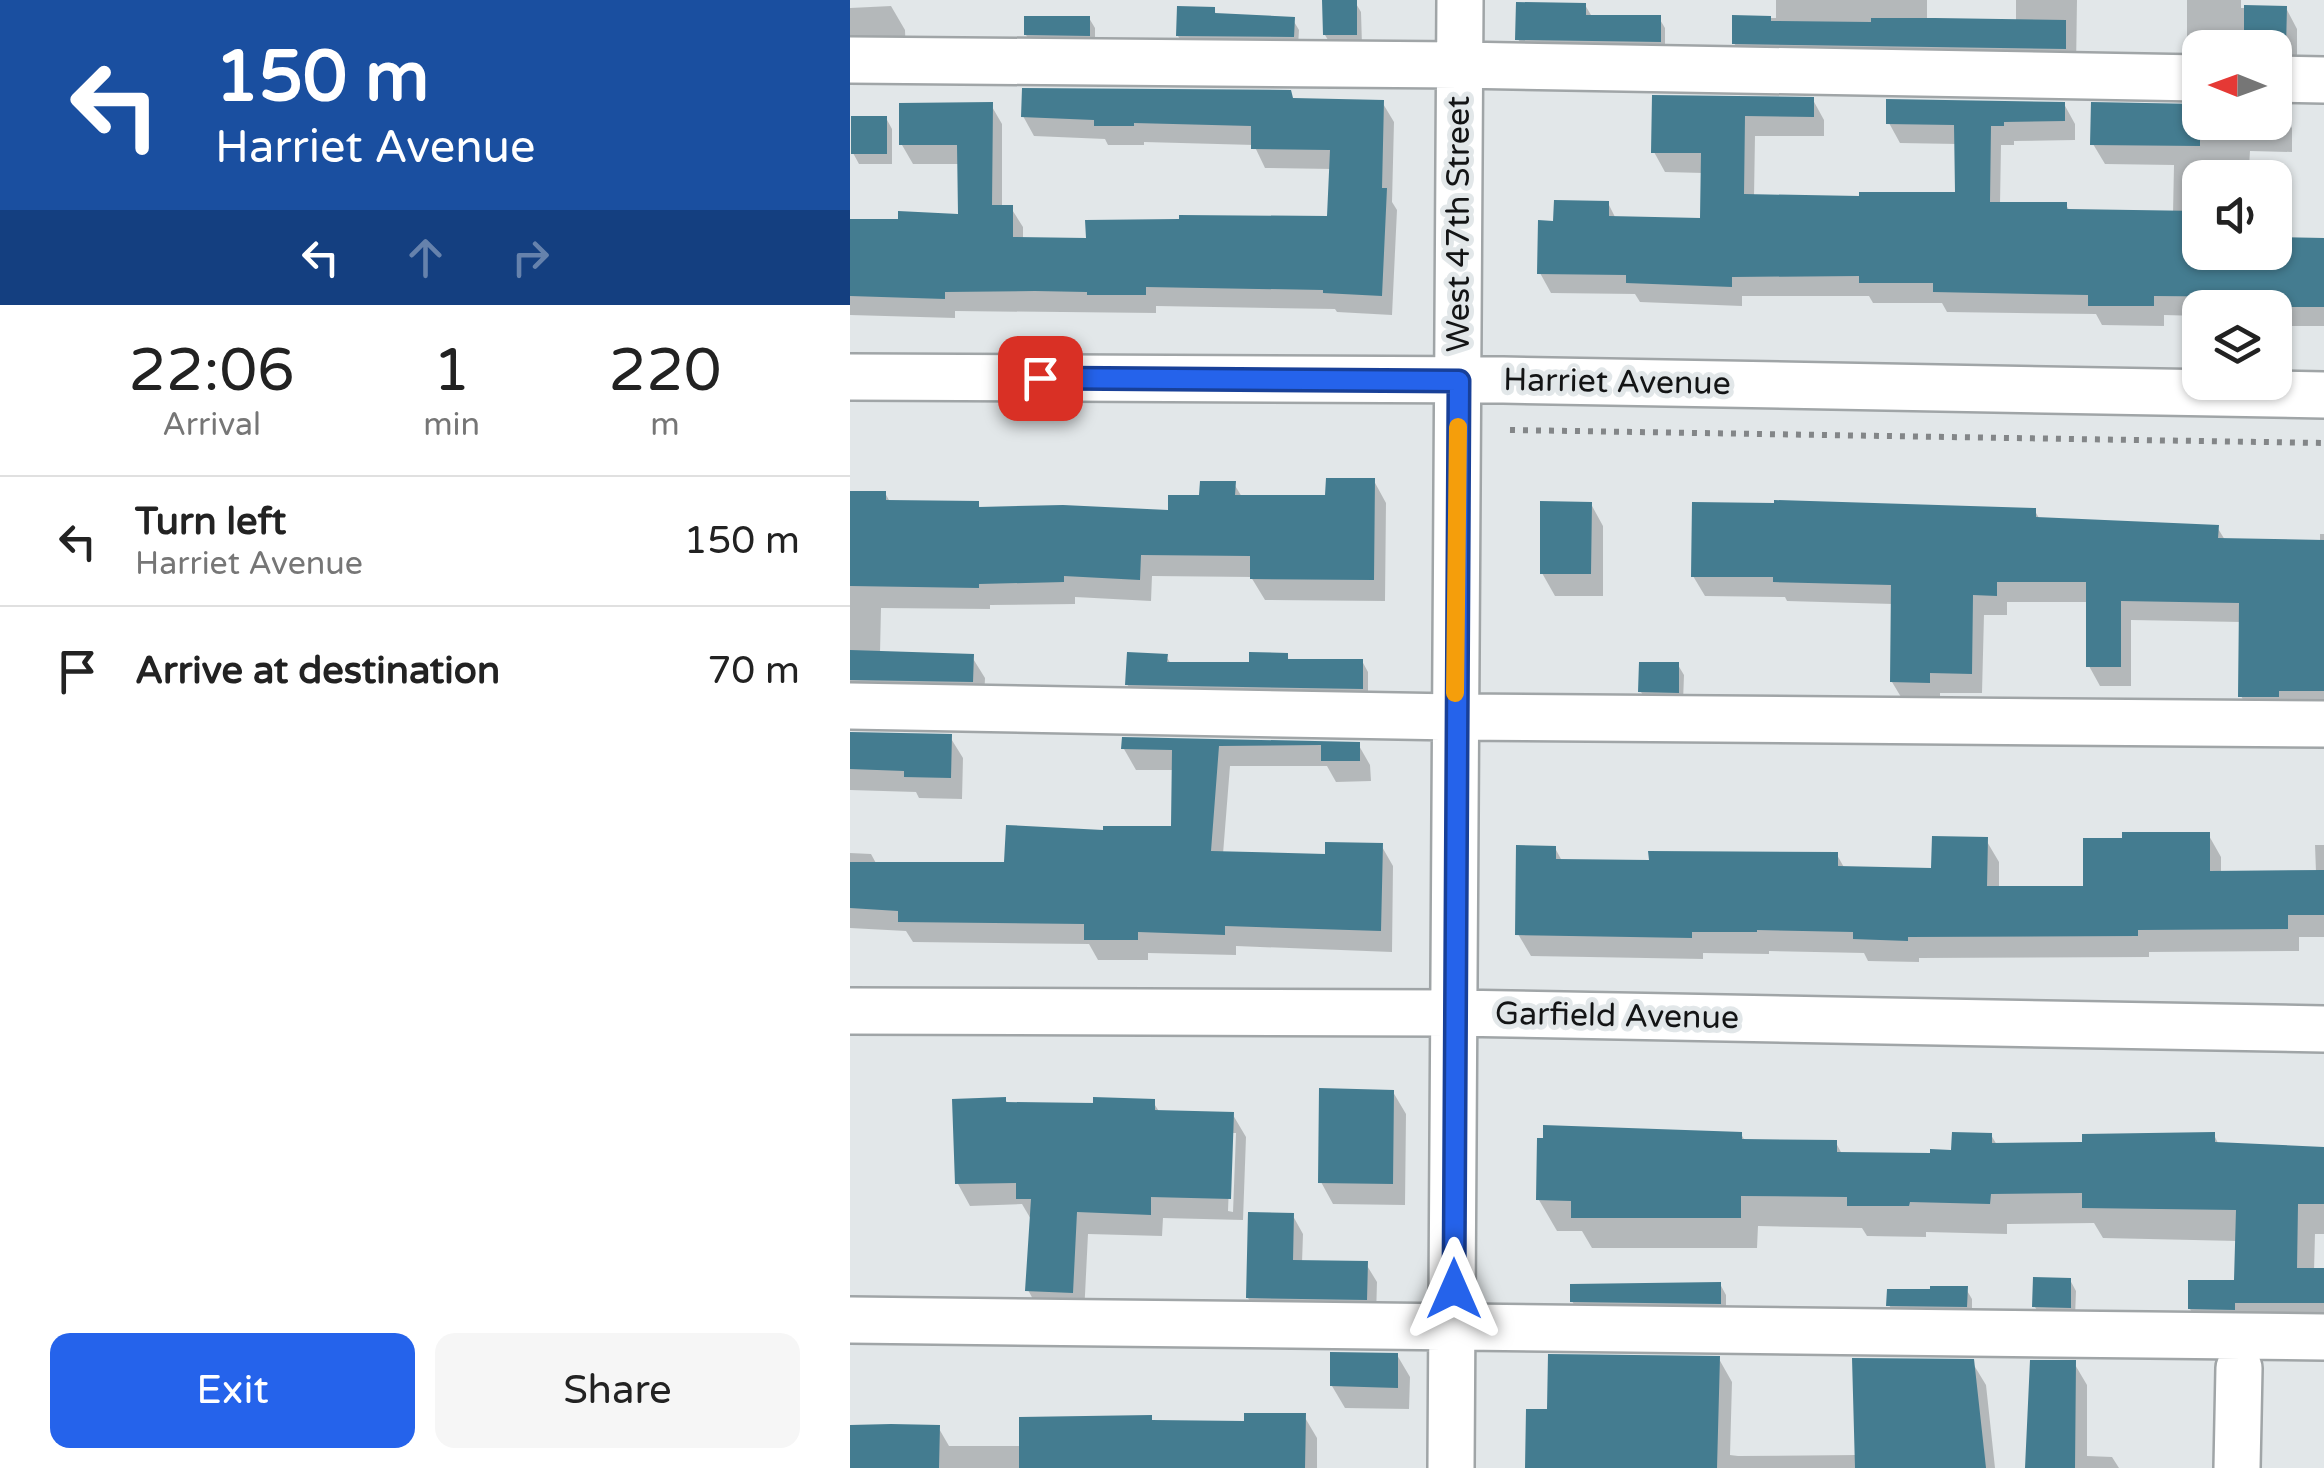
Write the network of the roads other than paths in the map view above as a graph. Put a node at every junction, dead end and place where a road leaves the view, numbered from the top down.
1 (1460, 0) edge
2 (850, 60) edge
3 (1459, 65) junction
4 (2182, 78) edge
5 (2292, 79) edge
6 (2324, 80) edge
7 (850, 377) edge
8 (1459, 381) junction
9 (2324, 395) edge
10 (850, 706) edge
11 (1455, 716) junction
12 (2324, 724) edge
13 (850, 1011) edge
14 (1453, 1013) junction
15 (2324, 1029) edge
16 (850, 1320) edge
17 (1454, 1328) junction
18 (2324, 1337) edge
19 (2239, 1368) dead end
20 (1451, 1468) edge
21 (2238, 1468) edge

1 - 3 street, West 47th Street
2 - 3 street
3 - 4 street
3 - 8 street, West 47th Street
5 - 6 street
7 - 8 street, Harriet Avenue
8 - 9 street, Harriet Avenue
8 - 11 street, West 47th Street
10 - 11 street
11 - 12 street
11 - 14 street, West 47th Street
13 - 14 street, Garfield Avenue
14 - 15 street, Garfield Avenue
14 - 17 street, West 47th Street
16 - 17 street
17 - 18 street
17 - 20 street, West 47th Street
19 - 21 street

